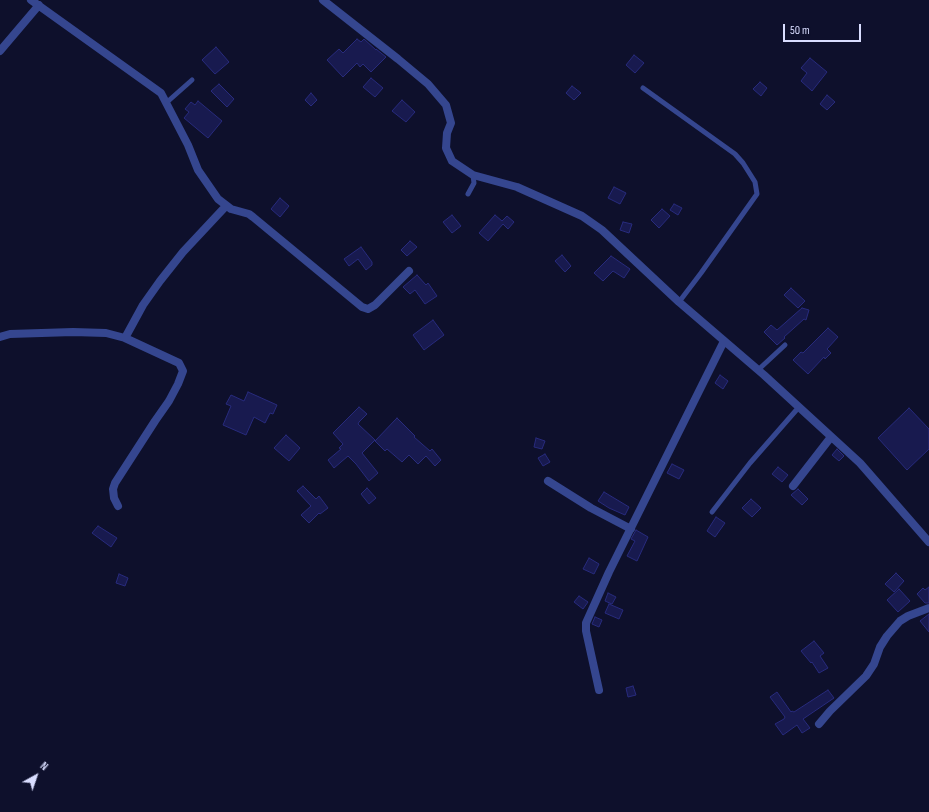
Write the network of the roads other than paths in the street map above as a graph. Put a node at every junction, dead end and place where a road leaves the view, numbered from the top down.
1 (31, 0) edge
2 (323, 0) edge
3 (39, 5) junction
4 (0, 52) edge
5 (192, 80) dead end
6 (643, 88) dead end
7 (166, 103) junction
8 (473, 175) junction
9 (468, 194) dead end
10 (226, 206) junction
11 (409, 271) dead end
12 (679, 302) junction
13 (0, 337) edge
14 (126, 338) junction
15 (724, 341) junction
16 (785, 345) dead end
17 (758, 370) junction
18 (799, 407) junction
19 (831, 437) junction
20 (548, 481) dead end
21 (793, 486) dead end
22 (118, 506) dead end
23 (712, 512) dead end
24 (631, 529) junction
25 (929, 542) edge
26 (929, 608) edge
27 (598, 690) dead end
28 (819, 724) dead end

1 - 3 street
2 - 8 street
3 - 4 street
3 - 7 street
5 - 7 lane
6 - 12 lane
7 - 10 street
8 - 9 lane
8 - 12 street
10 - 11 street
10 - 14 street
12 - 15 street
13 - 14 street
14 - 22 street
15 - 17 street
15 - 24 street
16 - 17 lane
17 - 18 street
18 - 19 street
18 - 23 lane
19 - 21 street
19 - 25 street
20 - 24 street
24 - 27 street
26 - 28 street

